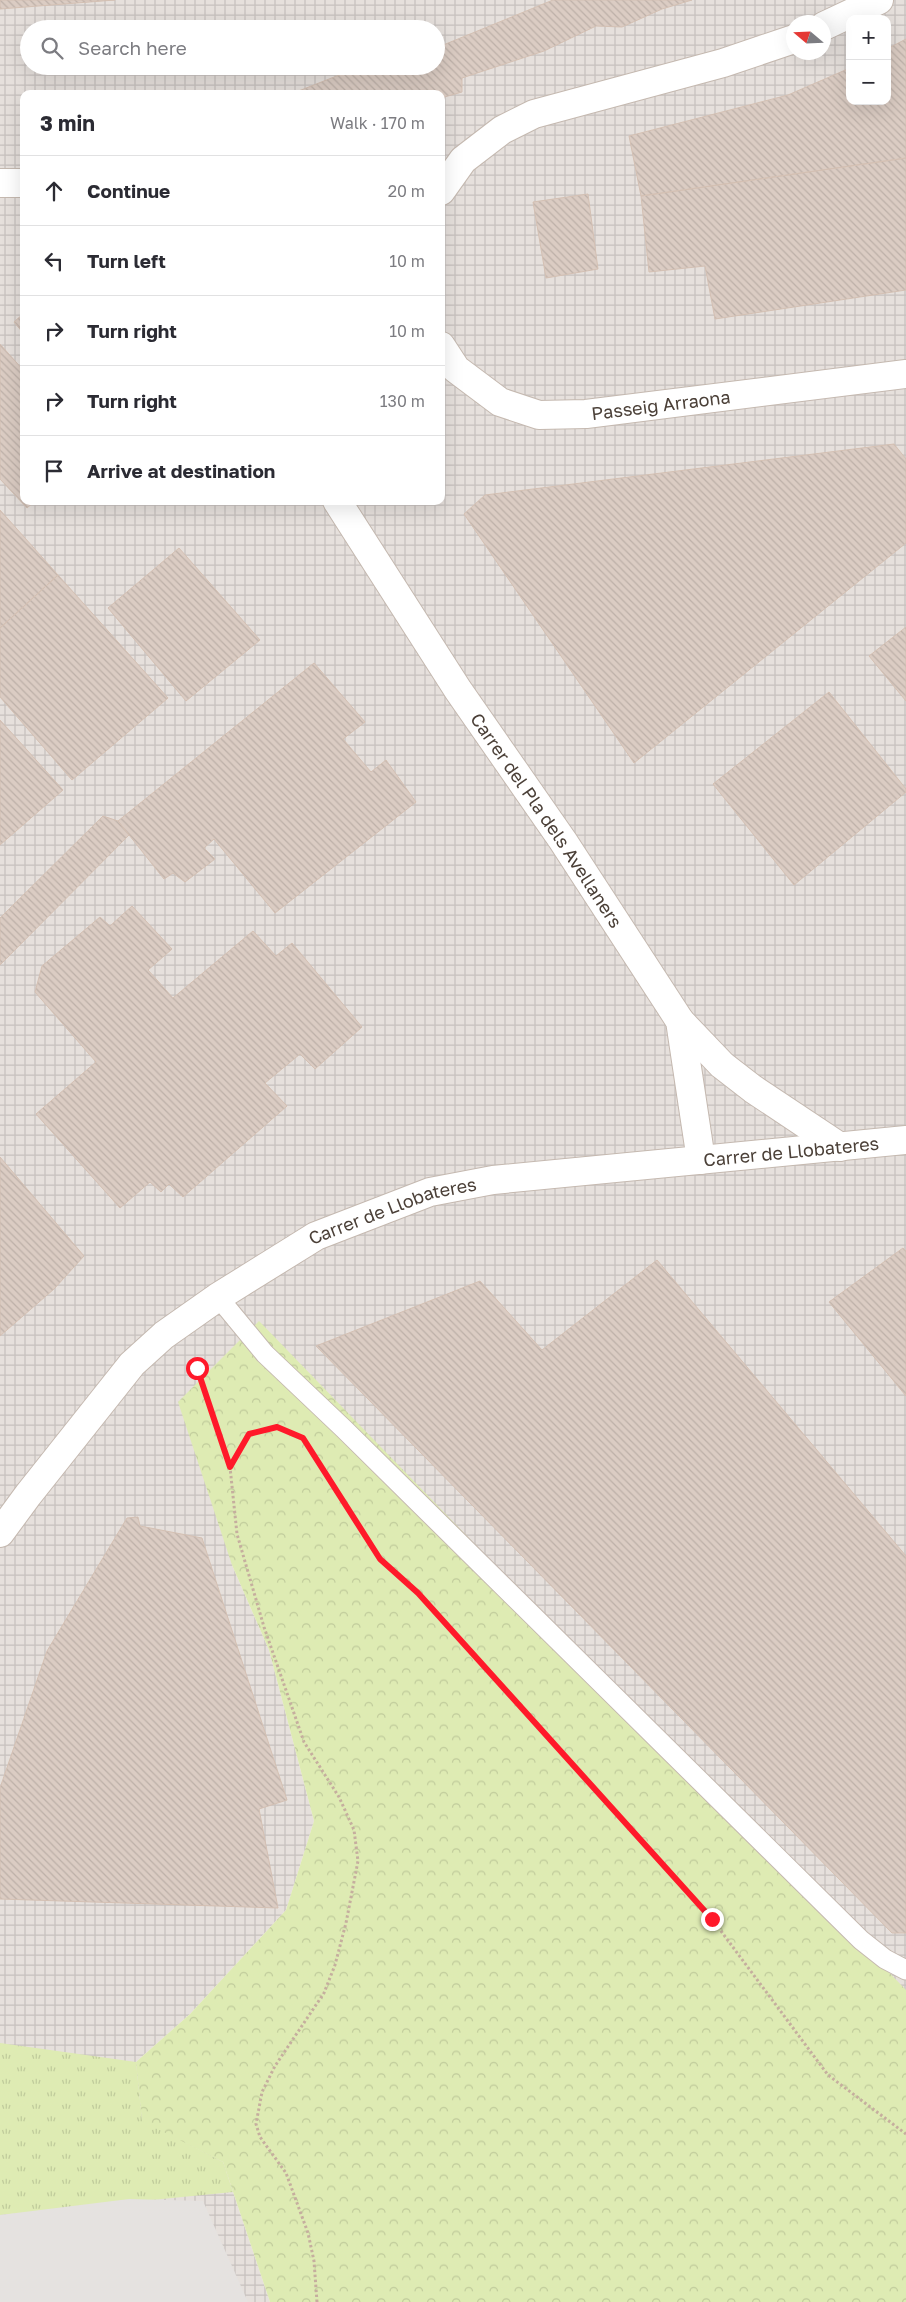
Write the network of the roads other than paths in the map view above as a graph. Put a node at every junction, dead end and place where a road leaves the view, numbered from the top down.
1 (879, 0) edge
2 (831, 23) edge
3 (786, 42) edge
4 (20, 183) edge
5 (0, 184) edge
6 (445, 185) edge
7 (445, 352) edge
8 (906, 374) edge
9 (340, 505) edge
10 (680, 1021) junction
11 (906, 1140) edge
12 (840, 1147) junction
13 (701, 1160) junction
14 (218, 1297) junction
15 (0, 1533) edge
16 (906, 1970) edge

1 - 2 street
3 - 6 street
4 - 5 street
7 - 8 street, Passeig Arraona
9 - 10 street, Carrer del Pla dels Avellaners
10 - 12 street
10 - 13 street, Carrer del Pla dels Avellaners
11 - 12 street, Carrer de Llobateres
12 - 13 street, Carrer de Llobateres
13 - 14 street, Carrer de Llobateres
14 - 15 street, Carrer de Llobateres
14 - 16 lane

